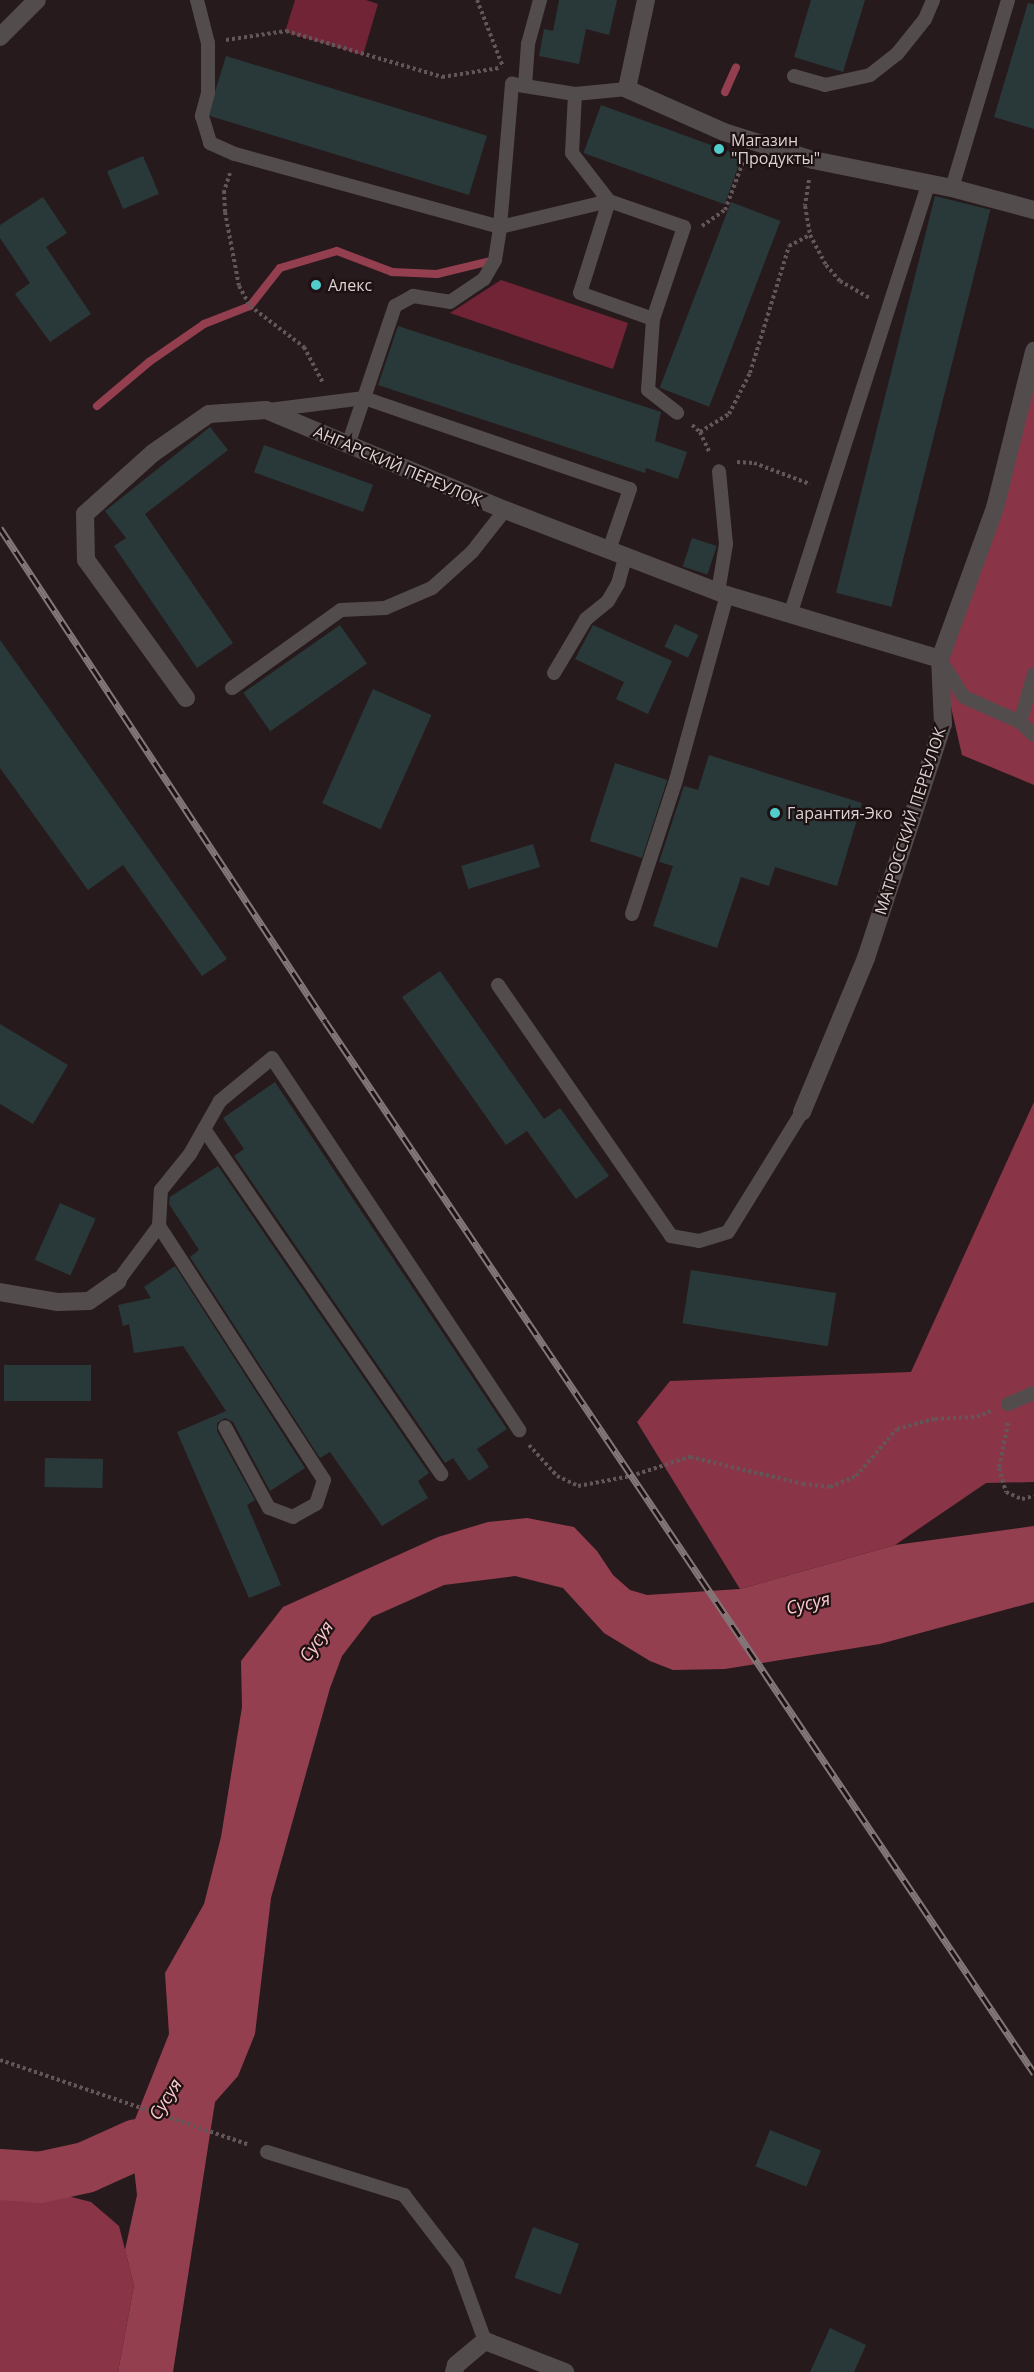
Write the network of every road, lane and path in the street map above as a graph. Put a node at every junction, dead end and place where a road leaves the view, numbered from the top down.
1 (37, 0) edge
2 (197, 0) edge
3 (477, 0) edge
4 (540, 0) edge
5 (646, 0) edge
6 (933, 0) edge
7 (1008, 0) edge
8 (0, 37) edge
9 (208, 43) junction
10 (502, 67) junction
11 (794, 76) dead end
12 (518, 85) junction
13 (627, 89) junction
14 (575, 94) junction
15 (751, 141) junction
16 (235, 154) junction
17 (813, 160) junction
18 (928, 186) junction
19 (952, 188) junction
20 (609, 201) junction
21 (1034, 210) edge
22 (500, 227) junction
23 (684, 227) junction
24 (810, 235) junction
25 (890, 305) junction
26 (653, 319) junction
27 (1034, 351) edge
28 (364, 398) junction
29 (323, 405) junction
30 (266, 410) junction
31 (677, 413) joint
32 (700, 432) junction
33 (348, 445) junction
34 (719, 471) junction
35 (830, 492) junction
36 (505, 510) junction
37 (617, 554) junction
38 (722, 593) junction
39 (790, 615) junction
40 (940, 659) junction
41 (554, 673) dead end
42 (1034, 674) edge
43 (232, 688) dead end
44 (186, 698) dead end
45 (1020, 722) junction
46 (1034, 735) edge
47 (632, 914) dead end
48 (498, 985) dead end
49 (802, 1112) joint
50 (204, 1129) junction
51 (159, 1226) junction
52 (118, 1281) joint
53 (0, 1292) edge
54 (1034, 1393) edge
55 (1008, 1404) junction
56 (225, 1427) dead end
57 (519, 1430) joint
58 (441, 1473) dead end
59 (1034, 1496) edge
60 (1, 2060) edge
61 (267, 2152) joint
62 (485, 2341) junction
63 (454, 2372) edge
64 (566, 2372) edge

1 - 8 street
2 - 9 lane
3 - 10 path
4 - 12 lane
5 - 13 street
6 - 11 lane
7 - 19 lane
9 - 10 path
9 - 16 lane
10 - 12 path
12 - 14 lane
12 - 22 lane
13 - 14 lane
13 - 15 street
14 - 20 lane
15 - 17 street
15 - 23 path
16 - 22 lane
16 - 29 path
17 - 18 street
17 - 24 path
18 - 19 street
18 - 25 lane
19 - 21 street
20 - 22 lane
20 - 23 lane
20 - 26 lane
22 - 28 lane
23 - 26 lane
24 - 25 path
24 - 32 path
25 - 35 lane
26 - 31 lane
27 - 40 street, МАТРОССКИЙ ПЕРЕУЛОК
28 - 29 lane
28 - 33 lane
28 - 37 lane
29 - 30 lane
30 - 33 street, АНГАРСКИЙ ПЕРЕУЛОК
30 - 44 street, АНГАРСКИЙ ПЕРЕУЛОК
31 - 32 path
32 - 34 path
33 - 36 street, АНГАРСКИЙ ПЕРЕУЛОК
34 - 35 path
34 - 38 lane
35 - 39 lane
36 - 37 street, АНГАРСКИЙ ПЕРЕУЛОК
36 - 43 lane
37 - 38 street, АНГАРСКИЙ ПЕРЕУЛОК
37 - 41 lane
38 - 39 street, АНГАРСКИЙ ПЕРЕУЛОК
38 - 47 lane
39 - 40 street, АНГАРСКИЙ ПЕРЕУЛОК
40 - 45 lane
40 - 49 street, МАТРОССКИЙ ПЕРЕУЛОК
42 - 45 lane
45 - 46 lane
48 - 49 lane
50 - 51 lane
50 - 57 lane
50 - 58 lane
51 - 52 lane
51 - 56 lane
52 - 53 street
54 - 55 lane
55 - 57 path
55 - 59 path
60 - 61 path
61 - 62 lane
62 - 63 street
62 - 64 street

